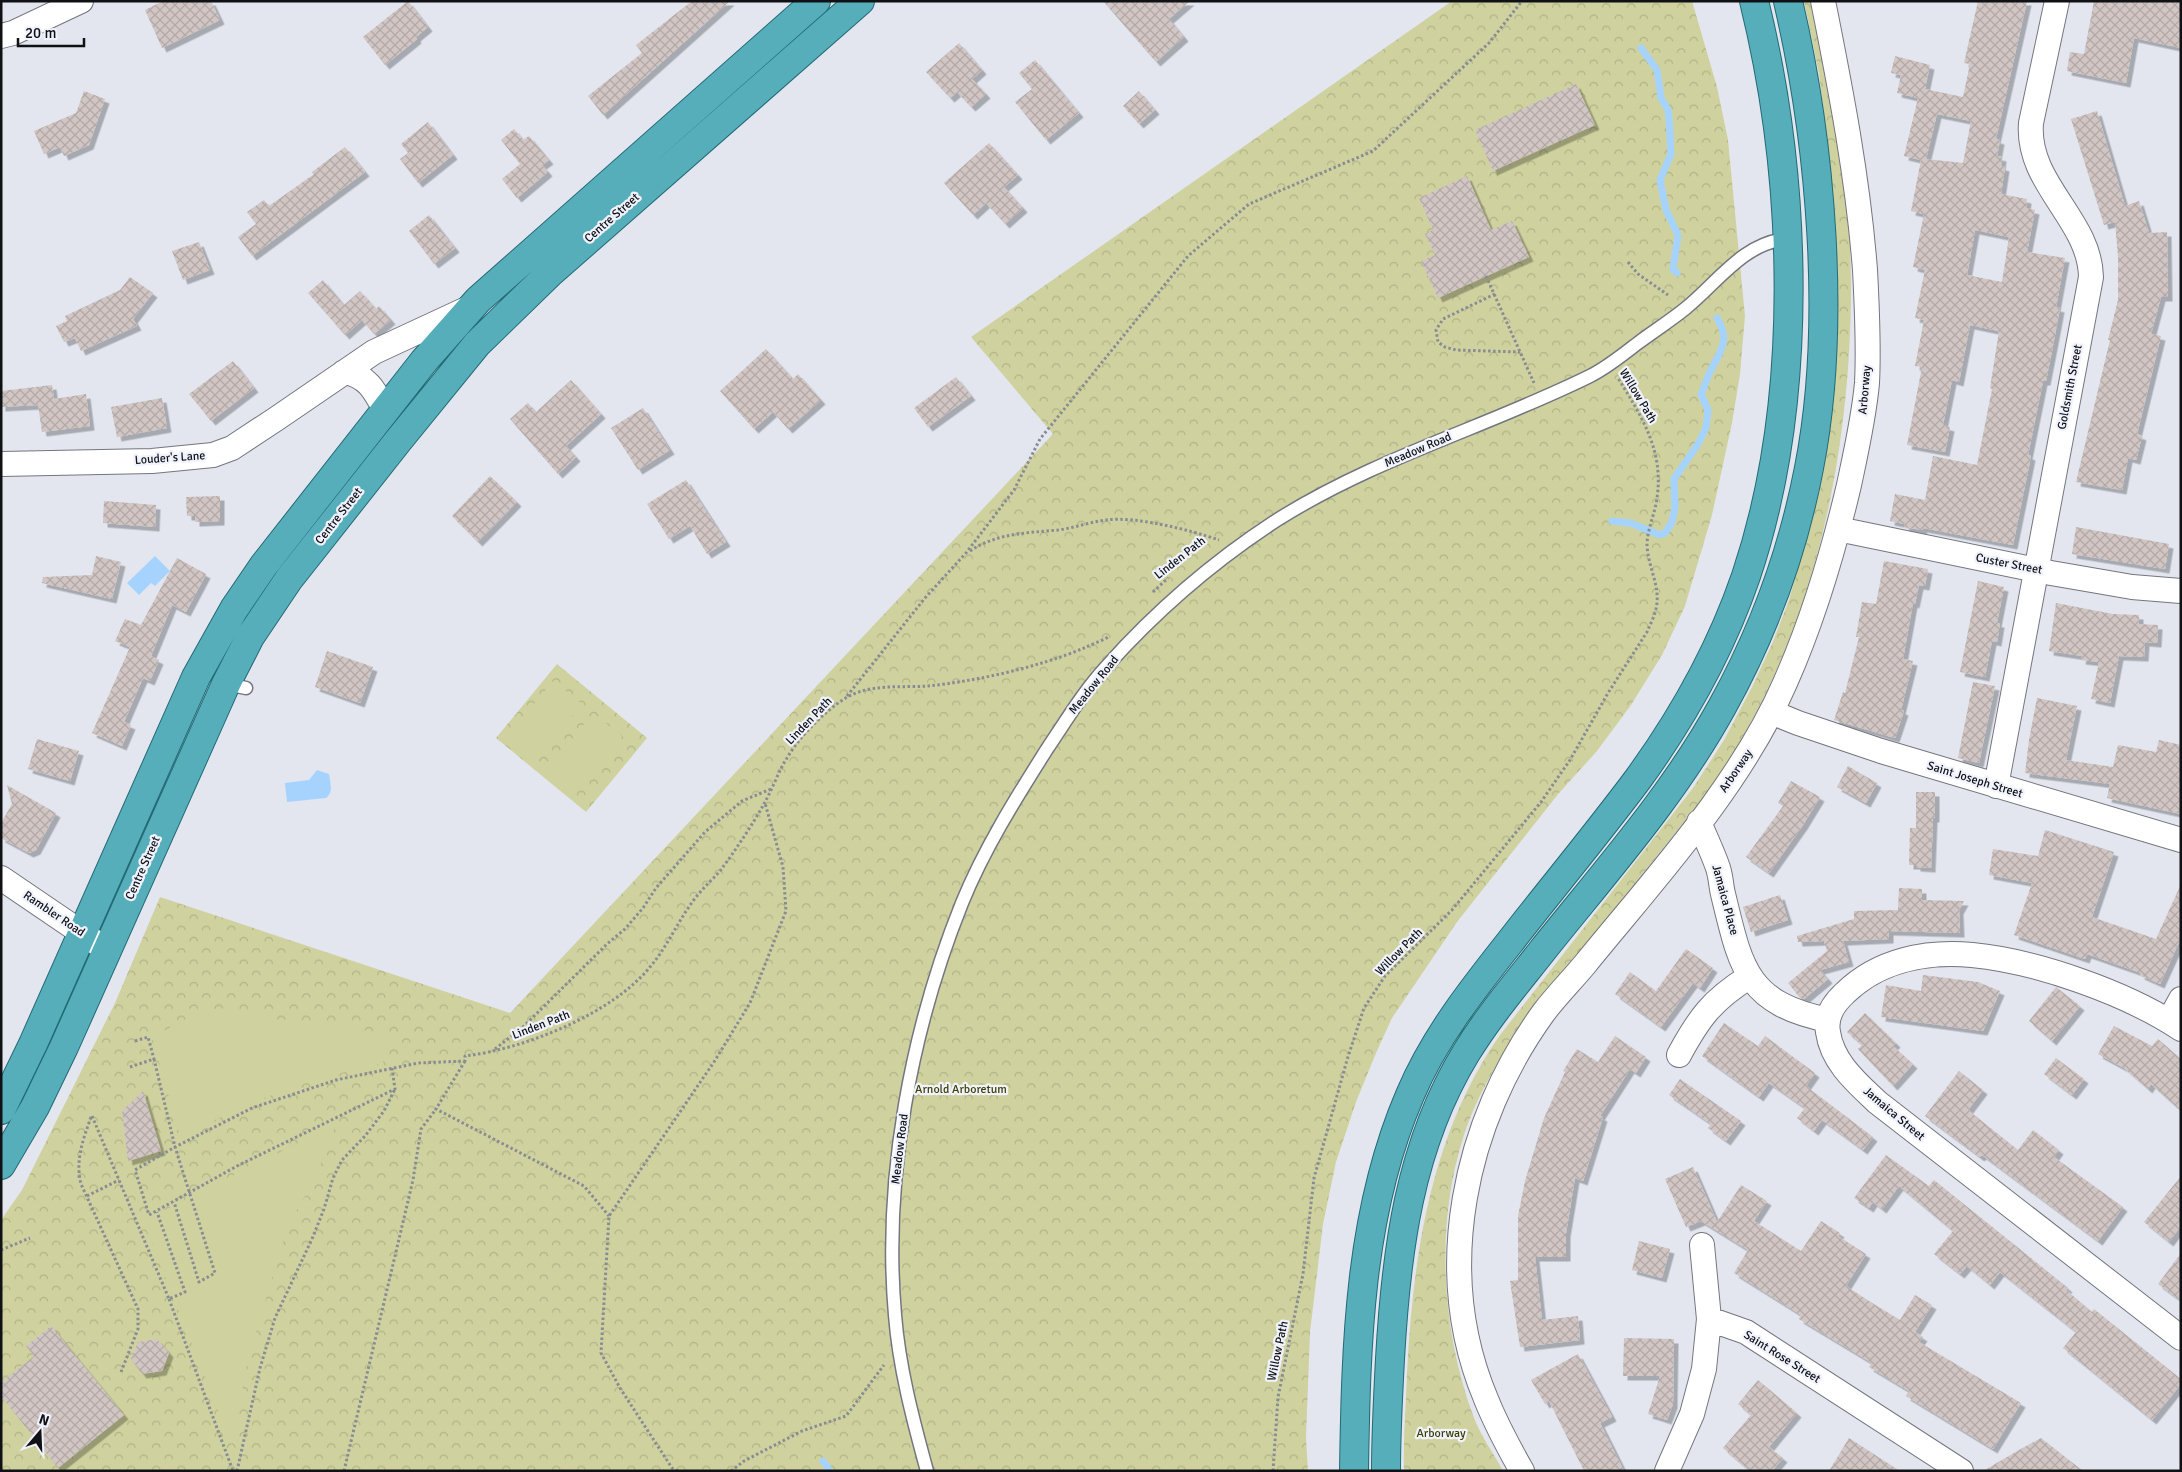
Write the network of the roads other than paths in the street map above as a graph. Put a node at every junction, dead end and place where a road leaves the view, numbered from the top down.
1 (81, 1) edge
2 (816, 1) edge
3 (860, 1) edge
4 (1754, 1) edge
5 (1788, 1) edge
6 (1823, 1) edge
7 (2057, 1) edge
8 (1, 36) edge
9 (1787, 239) junction
10 (472, 306) junction
11 (344, 372) junction
12 (386, 410) junction
13 (1, 464) edge
14 (1838, 529) junction
15 (2037, 569) junction
16 (2181, 591) edge
17 (1771, 712) junction
18 (1996, 786) junction
19 (1699, 822) junction
20 (2181, 840) edge
21 (1, 878) edge
22 (82, 934) junction
23 (107, 950) junction
24 (1749, 978) junction
25 (2181, 999) edge
26 (1828, 1020) junction
27 (2175, 1025) edge
28 (1679, 1055) dead end
29 (1, 1110) edge
30 (1, 1165) edge
31 (1702, 1245) dead end
32 (1709, 1319) junction
33 (2181, 1338) edge
34 (927, 1471) edge
35 (1354, 1471) edge
36 (1386, 1471) edge
37 (1522, 1471) edge
38 (1667, 1471) edge
39 (1961, 1471) edge

1 - 8 street
2 - 10 highway
3 - 23 highway, Centre Street
4 - 9 highway
5 - 36 highway
6 - 14 street, Arborway
7 - 15 street, Goldsmith Street
9 - 34 lane, Meadow Road
9 - 35 highway
10 - 11 street, Louder's Lane
10 - 12 highway
11 - 12 street
11 - 13 street, Louder's Lane
12 - 22 highway
14 - 15 street, Custer Street
14 - 17 street, Arborway
15 - 16 street, Custer Street
15 - 18 street, Goldsmith Street
17 - 18 street, Saint Joseph Street
17 - 19 street, Arborway
18 - 20 street, Saint Joseph Street
19 - 24 street, Jamaica Place
19 - 37 street, Arborway
21 - 22 street, Rambler Road
22 - 23 street, Rambler Road
22 - 29 highway
23 - 30 highway, Centre Street
24 - 26 street, Jamaica Place
24 - 28 street
25 - 27 street
26 - 27 street
26 - 33 street, Jamaica Street
31 - 32 street
32 - 38 street
32 - 39 street, Saint Rose Street

